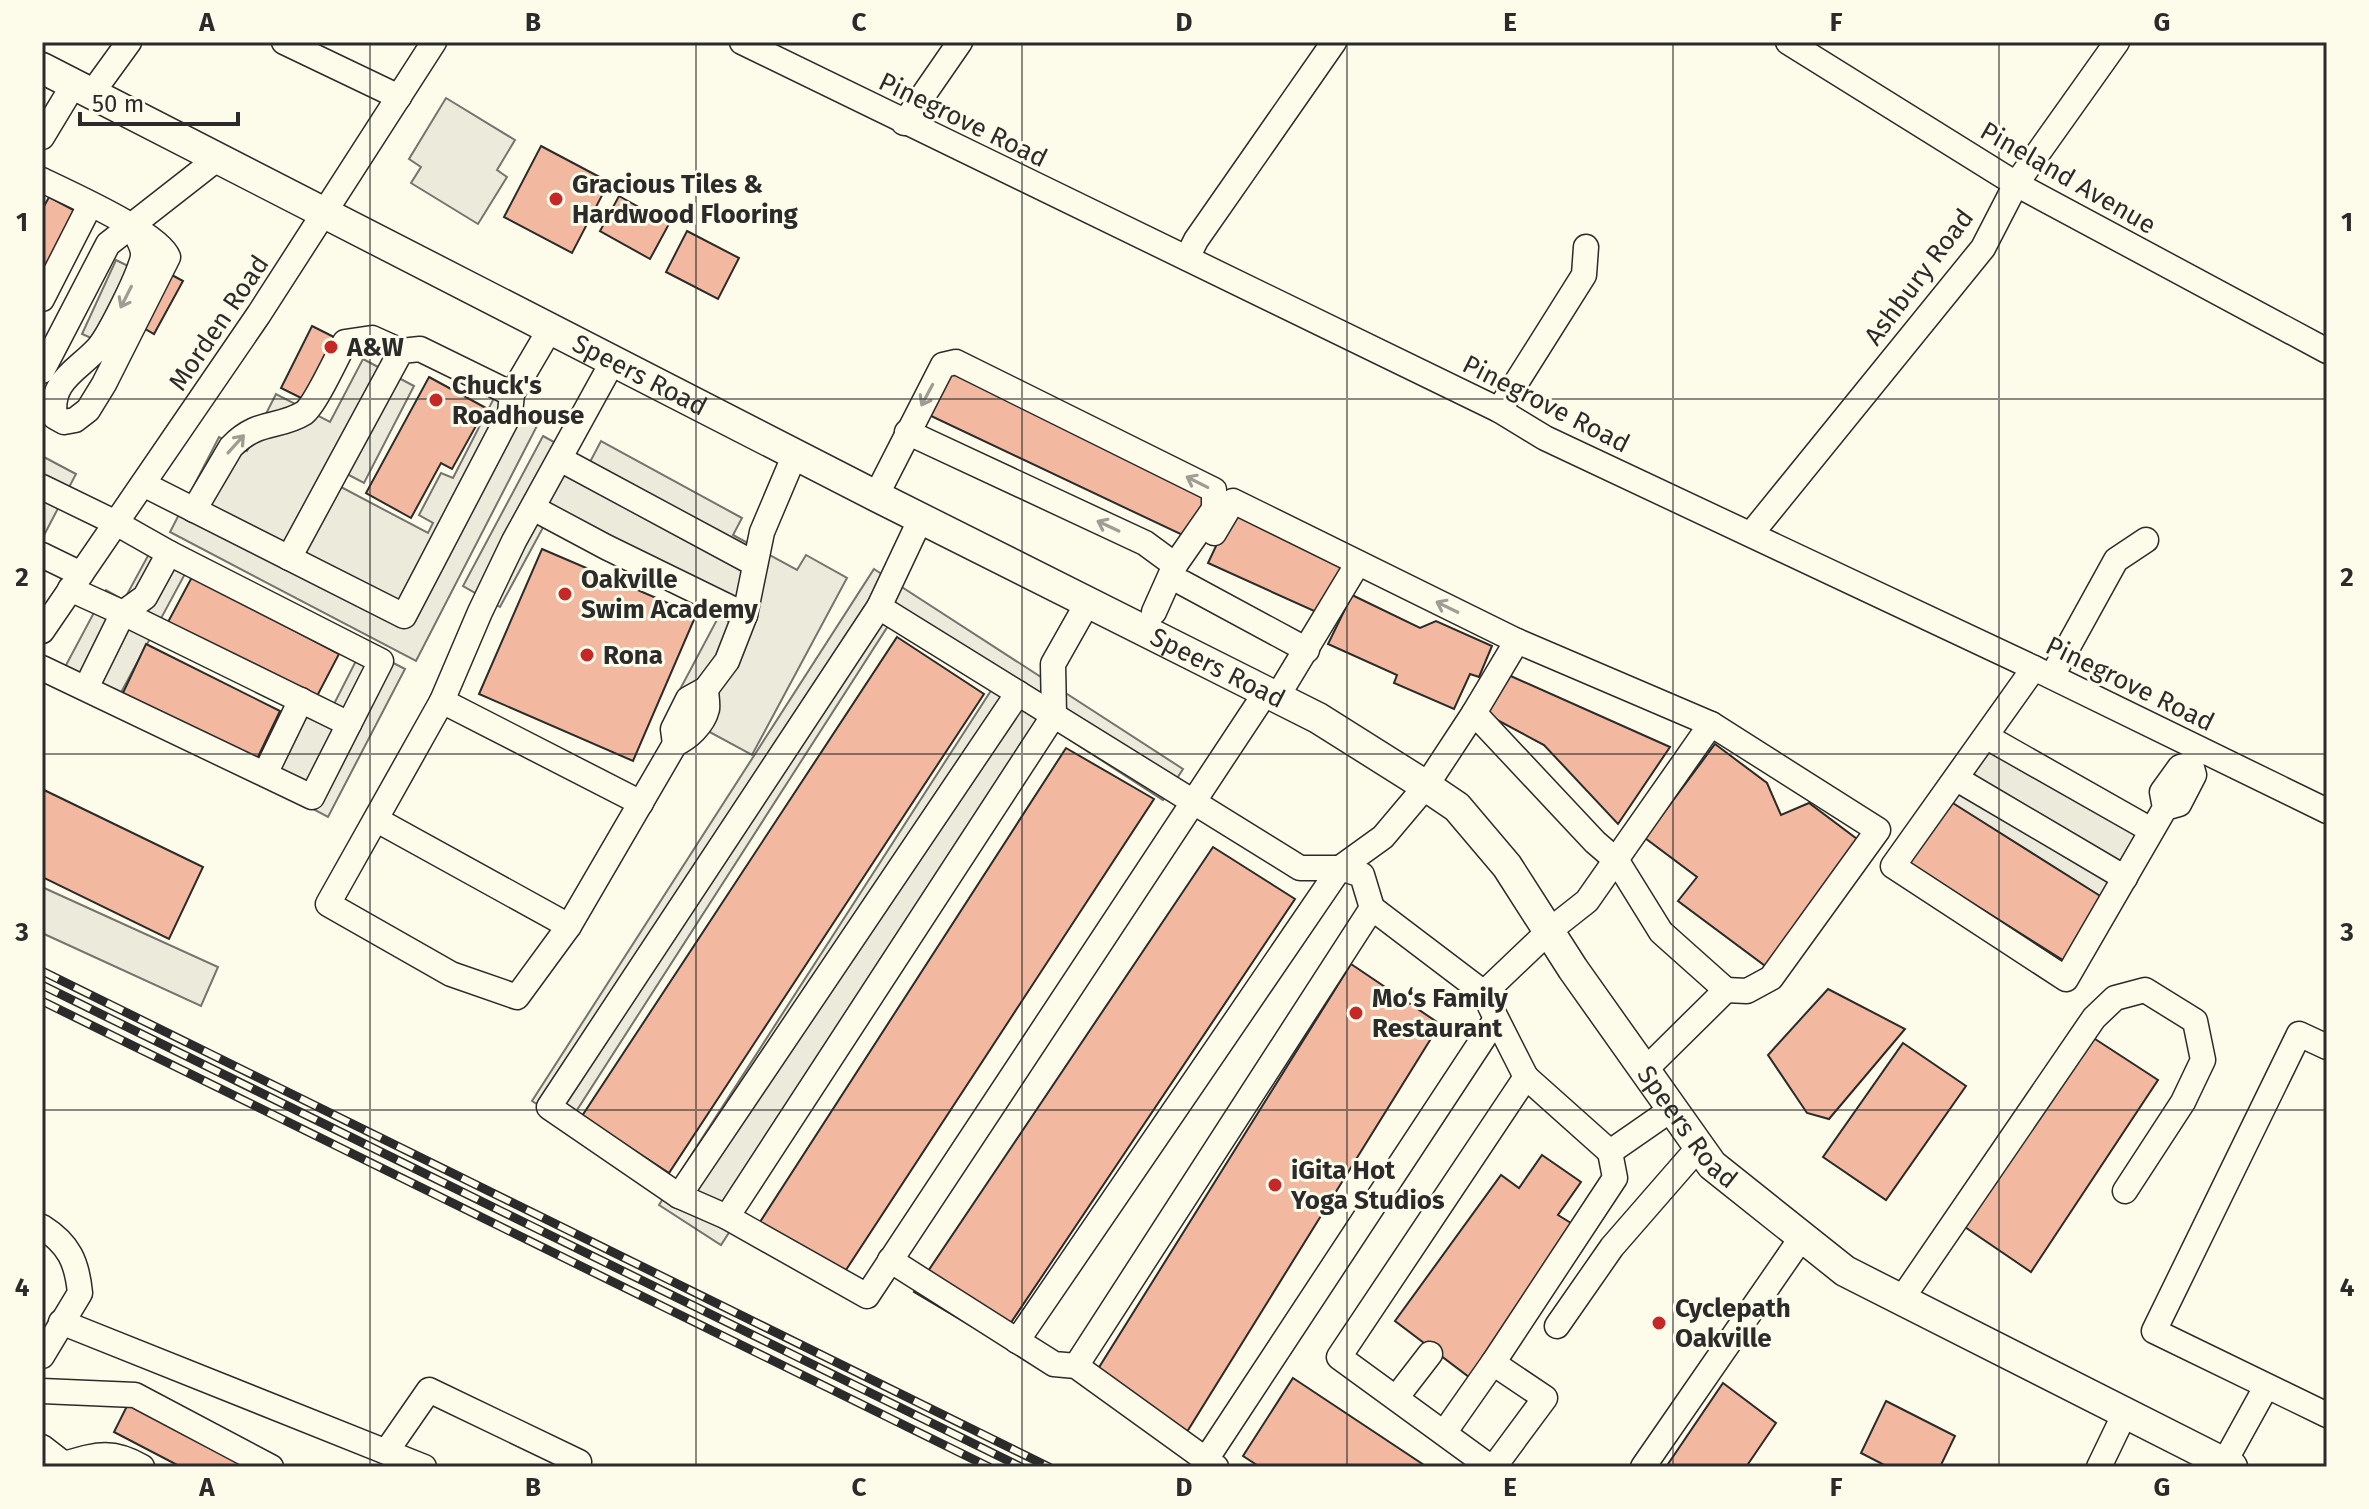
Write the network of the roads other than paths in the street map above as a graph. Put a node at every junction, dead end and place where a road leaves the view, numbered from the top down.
1 (129, 42) edge
2 (284, 42) edge
3 (434, 42) edge
4 (742, 42) edge
5 (960, 42) edge
6 (1334, 42) edge
7 (1788, 42) edge
8 (2117, 42) edge
9 (42, 68) edge
10 (83, 89) junction
11 (399, 97) junction
12 (904, 123) junction
13 (42, 137) edge
14 (218, 158) junction
15 (42, 180) edge
16 (2016, 184) junction
17 (90, 205) junction
18 (326, 214) junction
19 (131, 225) junction
20 (1586, 247) dead end
21 (1187, 258) junction
22 (42, 299) edge
23 (64, 329) junction
24 (550, 329) junction
25 (401, 351) junction
26 (2327, 351) edge
27 (613, 361) junction
28 (79, 366) junction
29 (42, 371) edge
30 (512, 394) junction
31 (94, 401) junction
32 (1499, 410) junction
33 (907, 432) junction
34 (795, 454) junction
35 (560, 459) junction
36 (143, 484) junction
37 (42, 487) edge
38 (876, 496) junction
39 (533, 508) junction
40 (194, 510) junction
41 (921, 518) junction
42 (116, 523) junction
43 (1751, 534) junction
44 (2146, 540) dead end
45 (169, 553) junction
46 (42, 555) edge
47 (289, 558) junction
48 (1358, 563) junction
49 (755, 564) junction
50 (1179, 574) junction
51 (76, 581) junction
52 (1088, 602) junction
53 (879, 607) junction
54 (123, 613) junction
55 (745, 615) junction
56 (1149, 621) junction
57 (44, 624) edge
58 (1517, 641) junction
59 (1307, 650) junction
60 (42, 668) edge
61 (2043, 672) junction
62 (86, 688) junction
63 (1018, 693) junction
64 (1272, 695) junction
65 (301, 700) junction
66 (442, 701) junction
67 (1474, 713) junction
68 (1054, 715) junction
69 (349, 724) junction
70 (1711, 724) junction
71 (1987, 737) junction
72 (2195, 757) junction
73 (265, 774) junction
74 (1957, 779) junction
75 (1426, 786) junction
76 (1194, 801) junction
77 (641, 803) junction
78 (2327, 811) edge
79 (377, 820) junction
80 (2151, 830) junction
81 (1617, 861) junction
82 (1340, 868) junction
83 (2125, 878) junction
84 (1372, 908) junction
85 (569, 926) junction
86 (1549, 931) junction
87 (1726, 990) junction
88 (1484, 993) junction
89 (1496, 1019) junction
90 (2327, 1047) edge
91 (1645, 1070) junction
92 (1526, 1077) junction
93 (1672, 1109) junction
94 (1699, 1147) junction
95 (1610, 1152) junction
96 (2125, 1191) dead end
97 (679, 1196) junction
98 (727, 1217) junction
99 (42, 1227) edge
100 (1802, 1237) junction
101 (890, 1260) junction
102 (1901, 1300) junction
103 (1557, 1326) dead end
104 (50, 1335) edge
105 (1017, 1341) junction
106 (1430, 1354) dead end
107 (1493, 1363) junction
108 (1076, 1366) junction
109 (2266, 1387) junction
110 (42, 1391) edge
111 (1396, 1398) junction
112 (2125, 1413) junction
113 (2327, 1415) edge
114 (1444, 1433) junction
115 (42, 1447) edge
116 (386, 1452) junction
117 (2219, 1463) edge
118 (1210, 1464) edge
119 (63, 1466) edge
120 (142, 1467) edge
121 (271, 1467) edge
122 (424, 1467) edge
123 (576, 1467) edge
124 (1492, 1467) edge
125 (1643, 1467) edge
126 (2099, 1467) edge

1 - 10 street
2 - 11 street
3 - 11 street, Morden Road
4 - 12 street, Pinegrove Road
5 - 12 street
6 - 21 street
7 - 16 street, Pineland Avenue
8 - 16 street, Ashbury Road
9 - 10 main road, Speers Road
10 - 13 street
10 - 14 main road, Speers Road
11 - 18 street, Morden Road
12 - 21 street, Pinegrove Road
14 - 18 main road, Speers Road
14 - 19 street
15 - 17 street
16 - 26 street, Pineland Avenue
16 - 43 street, Ashbury Road
17 - 19 street
17 - 22 street
18 - 24 main road, Speers Road
18 - 36 street, Morden Road
19 - 23 street
19 -> 28 street
19 - 31 street
20 - 32 street
21 - 32 street, Pinegrove Road
23 - 28 street
23 - 29 street
24 - 27 main road, Speers Road
24 - 30 street
25 - 30 street
40 -> 25 street
25 - 47 street
27 - 34 main road, Speers Road
27 - 35 street
28 - 31 street
28 - 31 street
30 - 47 street
32 - 43 street, Pinegrove Road
33 - 38 street
50 -> 33 street
50 -> 33 street
34 - 38 main road, Speers Road
34 - 49 street
35 - 39 street
35 - 49 street
36 - 40 street
36 - 42 street, Morden Road
37 - 42 street
38 - 41 main road, Speers Road
39 - 55 street
39 - 66 street
40 - 47 street
41 - 52 main road, Speers Road
41 - 53 street
42 - 45 street
42 - 51 street, Morden Road
43 - 61 street, Pinegrove Road
44 - 61 street
45 - 54 street
45 - 69 street
46 - 51 street
48 - 50 street
58 -> 48 street
48 - 59 street
49 - 55 street
50 - 56 street
50 - 59 street
51 - 54 street
51 - 57 street, Morden Road
52 - 56 main road, Speers Road
52 - 68 street
53 - 63 street
53 - 97 street
54 - 62 street
54 - 65 street
55 - 77 street
56 - 64 main road, Speers Road
58 - 67 street
58 - 70 street
59 - 64 street
60 - 62 street
61 - 71 street
61 - 72 street, Pinegrove Road
62 - 73 street
63 - 68 street
63 - 97 street
64 - 75 main road, Speers Road
64 - 76 street
65 - 69 street
65 - 73 street
66 - 77 street
66 - 79 street
67 - 75 street
67 - 81 street
68 - 76 street
68 - 98 street
69 - 73 street
70 - 81 street
70 - 87 street
71 - 74 street
71 - 80 street
72 - 78 street, Pinegrove Road
72 - 80 street
74 - 83 street
74 - 83 street
75 - 82 street
75 - 86 main road, Speers Road
76 - 82 street
76 - 101 street
77 - 85 street
79 - 85 street
79 - 85 street
80 - 83 street
81 - 86 street
81 - 87 street
82 - 84 street
82 - 105 street
84 - 88 street
84 - 108 street
86 - 88 street
86 - 91 main road, Speers Road
87 - 91 street
88 - 89 street
89 - 92 street
89 - 118 street
90 - 109 street
91 - 93 main road, Speers Road
92 - 95 street
92 - 111 street
93 - 94 main road, Speers Road
93 - 95 street
94 - 100 main road, Speers Road
94 - 103 street
95 - 107 street
96 - 102 street
97 - 98 street
98 - 101 street
99 - 104 street
100 - 102 main road, Speers Road
100 - 125 street
101 - 105 street
102 - 112 main road, Speers Road
104 - 116 street
105 - 108 street
106 - 111 street
107 - 114 street
107 - 124 street
108 - 118 street
109 - 113 street
109 - 117 street
110 - 121 street
111 - 114 street
112 - 117 main road, Speers Road
112 - 126 street
114 - 124 street
115 - 119 street
116 - 122 street
116 - 123 street
119 - 120 street

